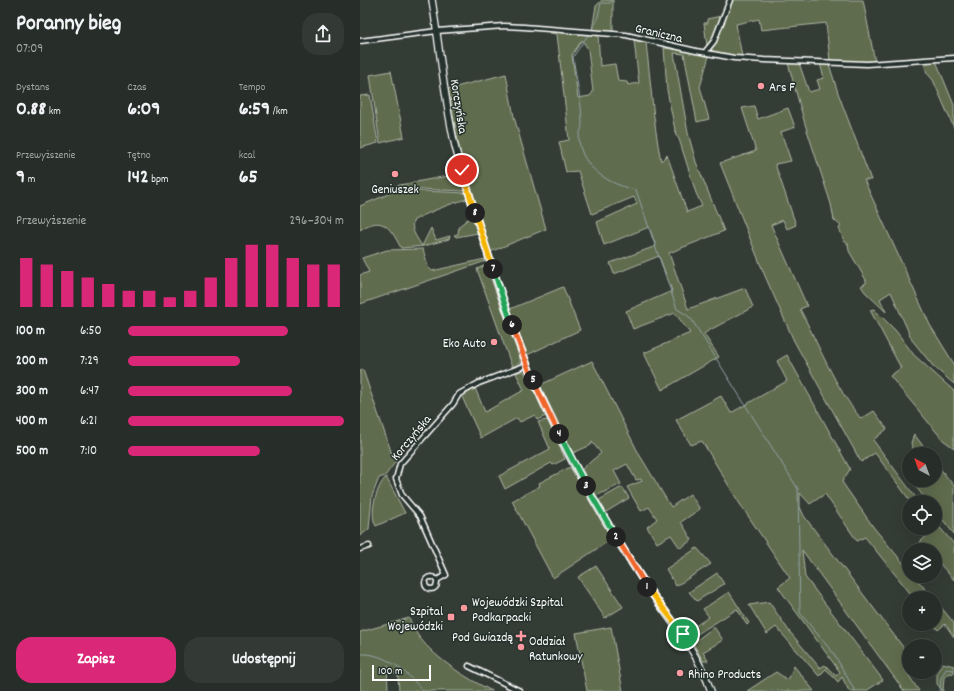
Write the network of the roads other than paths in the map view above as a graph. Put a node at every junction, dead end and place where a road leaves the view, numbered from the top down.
1 (432, 0) edge
2 (730, 0) edge
3 (437, 31) junction
4 (360, 41) edge
5 (706, 51) junction
6 (954, 58) edge
7 (527, 365) junction
8 (369, 546) dead end
9 (360, 549) edge
10 (437, 580) dead end
11 (469, 666) dead end
12 (520, 691) edge
13 (711, 691) edge

1 - 3 main road, Korczyńska
2 - 5 street
3 - 4 street, Graniczna
3 - 5 street, Graniczna
3 - 7 main road, Korczyńska
5 - 6 street, Graniczna
7 - 10 street, Korczyńska
7 - 13 main road, Korczyńska
8 - 9 street
11 - 12 street

